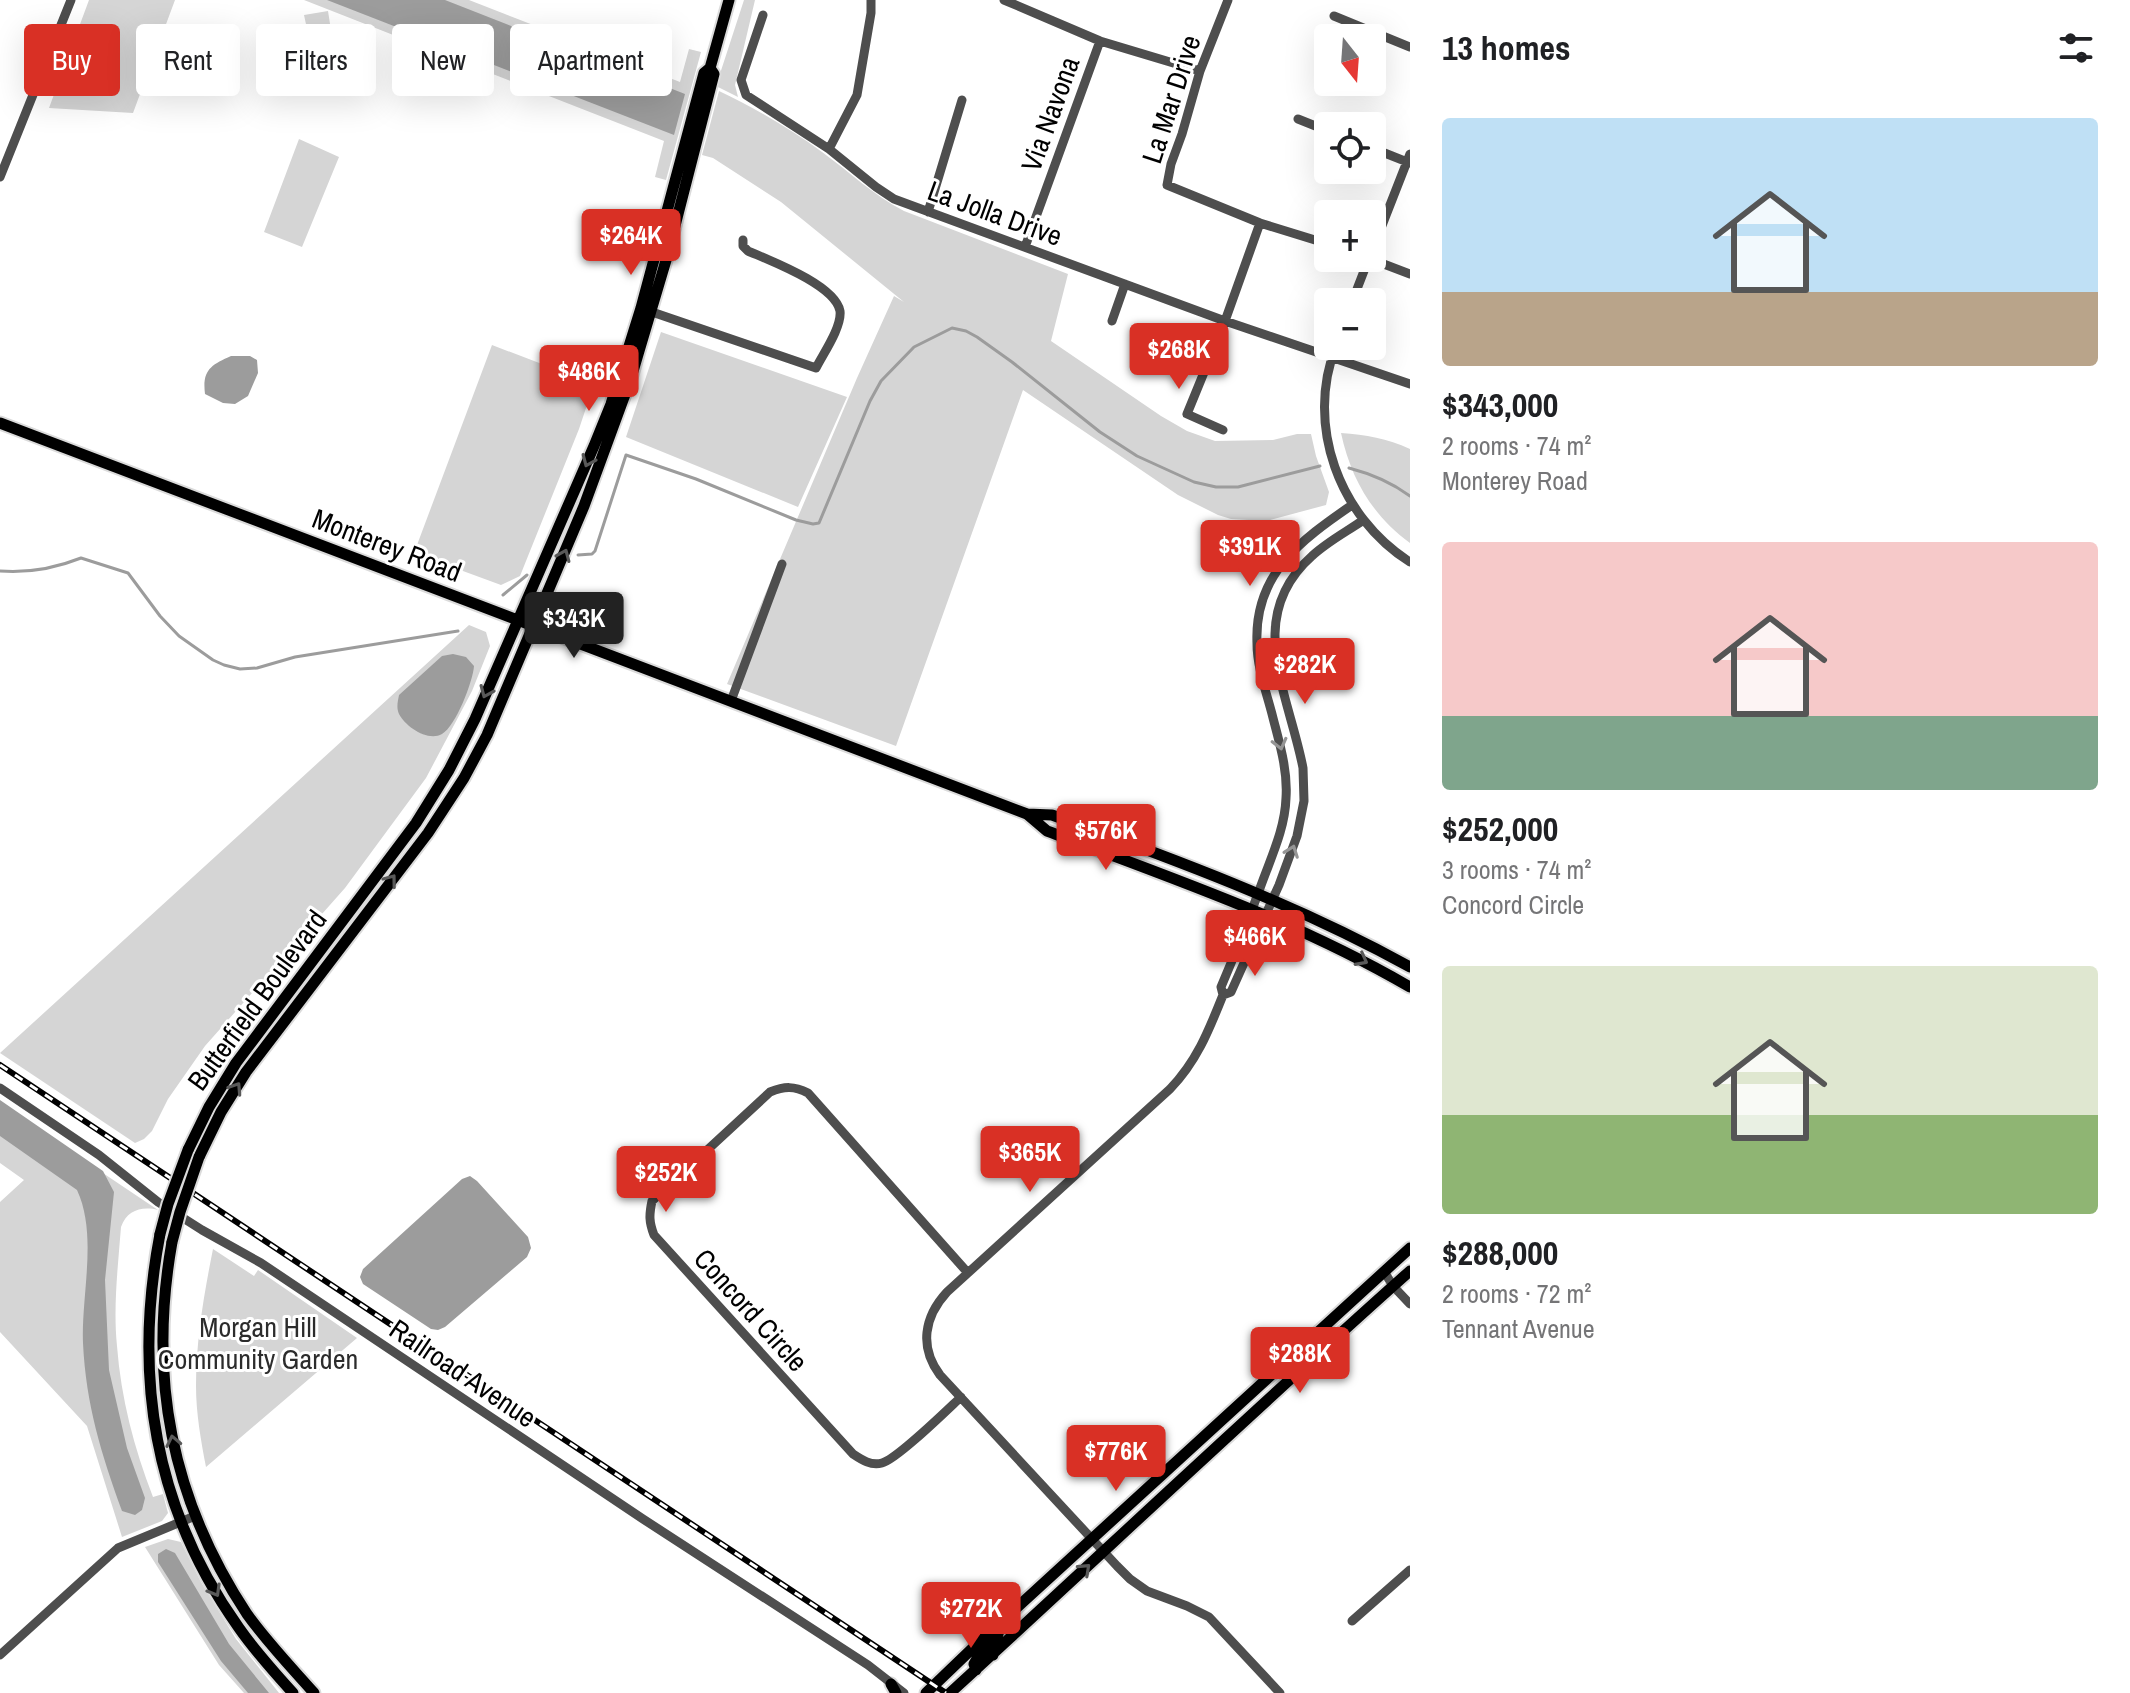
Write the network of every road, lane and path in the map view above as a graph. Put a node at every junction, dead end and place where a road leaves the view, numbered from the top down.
1 (71, 0) edge
2 (729, 0) edge
3 (871, 0) edge
4 (1004, 0) edge
5 (1228, 0) edge
6 (763, 15) dead end
7 (1334, 16) dead end
8 (1100, 41) junction
9 (1410, 47) edge
10 (1200, 71) junction
11 (962, 100) dead end
12 (1298, 119) dead end
13 (1314, 125) edge
14 (692, 138) junction
15 (829, 149) junction
16 (1386, 153) edge
17 (1409, 160) edge
18 (0, 177) edge
19 (928, 212) junction
20 (1386, 217) edge
21 (1260, 223) junction
22 (1314, 239) edge
23 (743, 240) dead end
24 (1025, 247) junction
25 (1386, 265) edge
26 (1410, 274) edge
27 (1125, 284) junction
28 (652, 312) junction
29 (1112, 321) dead end
30 (1225, 321) junction
31 (1314, 351) edge
32 (1330, 360) edge
33 (1340, 360) edge
34 (1410, 384) edge
35 (0, 423) edge
36 (1223, 430) dead end
37 (1352, 505) junction
38 (1362, 521) junction
39 (1410, 562) edge
40 (782, 564) dead end
41 (518, 621) junction
42 (533, 627) junction
43 (731, 701) junction
44 (1027, 814) junction
45 (1258, 894) junction
46 (1273, 900) junction
47 (1253, 909) junction
48 (1266, 914) junction
49 (1410, 967) edge
50 (1410, 987) edge
51 (1223, 995) junction
52 (0, 1088) edge
53 (1410, 1248) edge
54 (1410, 1271) edge
55 (968, 1273) junction
56 (1382, 1275) junction
57 (1393, 1286) junction
58 (1410, 1304) edge
59 (961, 1397) junction
60 (195, 1516) junction
61 (181, 1521) junction
62 (1092, 1540) junction
63 (1104, 1552) junction
64 (1410, 1570) edge
65 (1352, 1621) dead end
66 (997, 1626) junction
67 (977, 1644) junction
68 (0, 1655) edge
69 (993, 1655) junction
70 (976, 1670) junction
71 (894, 1689) edge
72 (293, 1693) edge
73 (314, 1693) edge
74 (904, 1693) edge
75 (926, 1693) edge
76 (950, 1693) edge
77 (1280, 1693) edge

1 - 18 street
2 - 14 main road
3 - 15 street
4 - 8 street
5 - 10 street, La Mar Drive
6 - 15 street, La Jolla Drive
7 - 9 street
8 - 10 street
8 - 24 street, Via Navona
10 - 21 street, La Mar Drive
11 - 19 street
12 - 13 street
14 - 28 main road, Butterfield Boulevard
14 -> 41 main road, Butterfield Boulevard
15 - 19 street, La Jolla Drive
16 - 17 street
17 - 20 street
19 - 24 street, La Jolla Drive
21 - 22 street, La Mar Drive
21 - 30 street
23 - 28 street
24 - 27 street, La Jolla Drive
25 - 26 street
27 - 29 street
27 - 30 street, La Jolla Drive
42 -> 28 main road, Butterfield Boulevard
30 - 31 street, La Jolla Drive
30 - 36 street
32 - 37 street
33 - 34 street, La Jolla Drive
35 - 41 main road, Monterey Road
37 - 38 street
37 -> 45 street
38 - 39 street
46 -> 38 street
40 - 43 street
41 - 42 main road, Monterey Road
41 -> 61 main road, Butterfield Boulevard, bridge
42 - 43 main road, Monterey Road
60 -> 42 main road, Butterfield Boulevard, bridge
43 - 44 main road, Monterey Road
44 - 45 main road, Monterey Road
44 - 47 main road, Monterey Road
45 - 46 main road, Monterey Road
45 - 47 street
46 - 48 street
46 - 49 main road, Monterey Road
47 - 48 main road, Monterey Road
47 - 51 street
48 -> 50 main road, Monterey Road
48 - 51 street
51 - 55 street
52 - 71 street, Railroad Avenue
53 - 56 main road
54 - 57 main road
55 - 59 street
55 - 59 street, Concord Circle
56 - 57 street
56 - 62 main road
57 - 58 street
57 - 63 main road
59 - 62 street
60 - 61 street
60 - 73 main road, Butterfield Boulevard
61 - 68 street
61 -> 72 main road, Butterfield Boulevard
62 - 63 street
62 - 66 main road
69 -> 63 main road
63 - 77 street
64 - 65 street
66 - 67 main road
66 - 69 main road
67 - 70 main road
67 - 75 main road
69 - 70 main road
70 - 76 main road
71 - 74 street, Railroad Avenue

